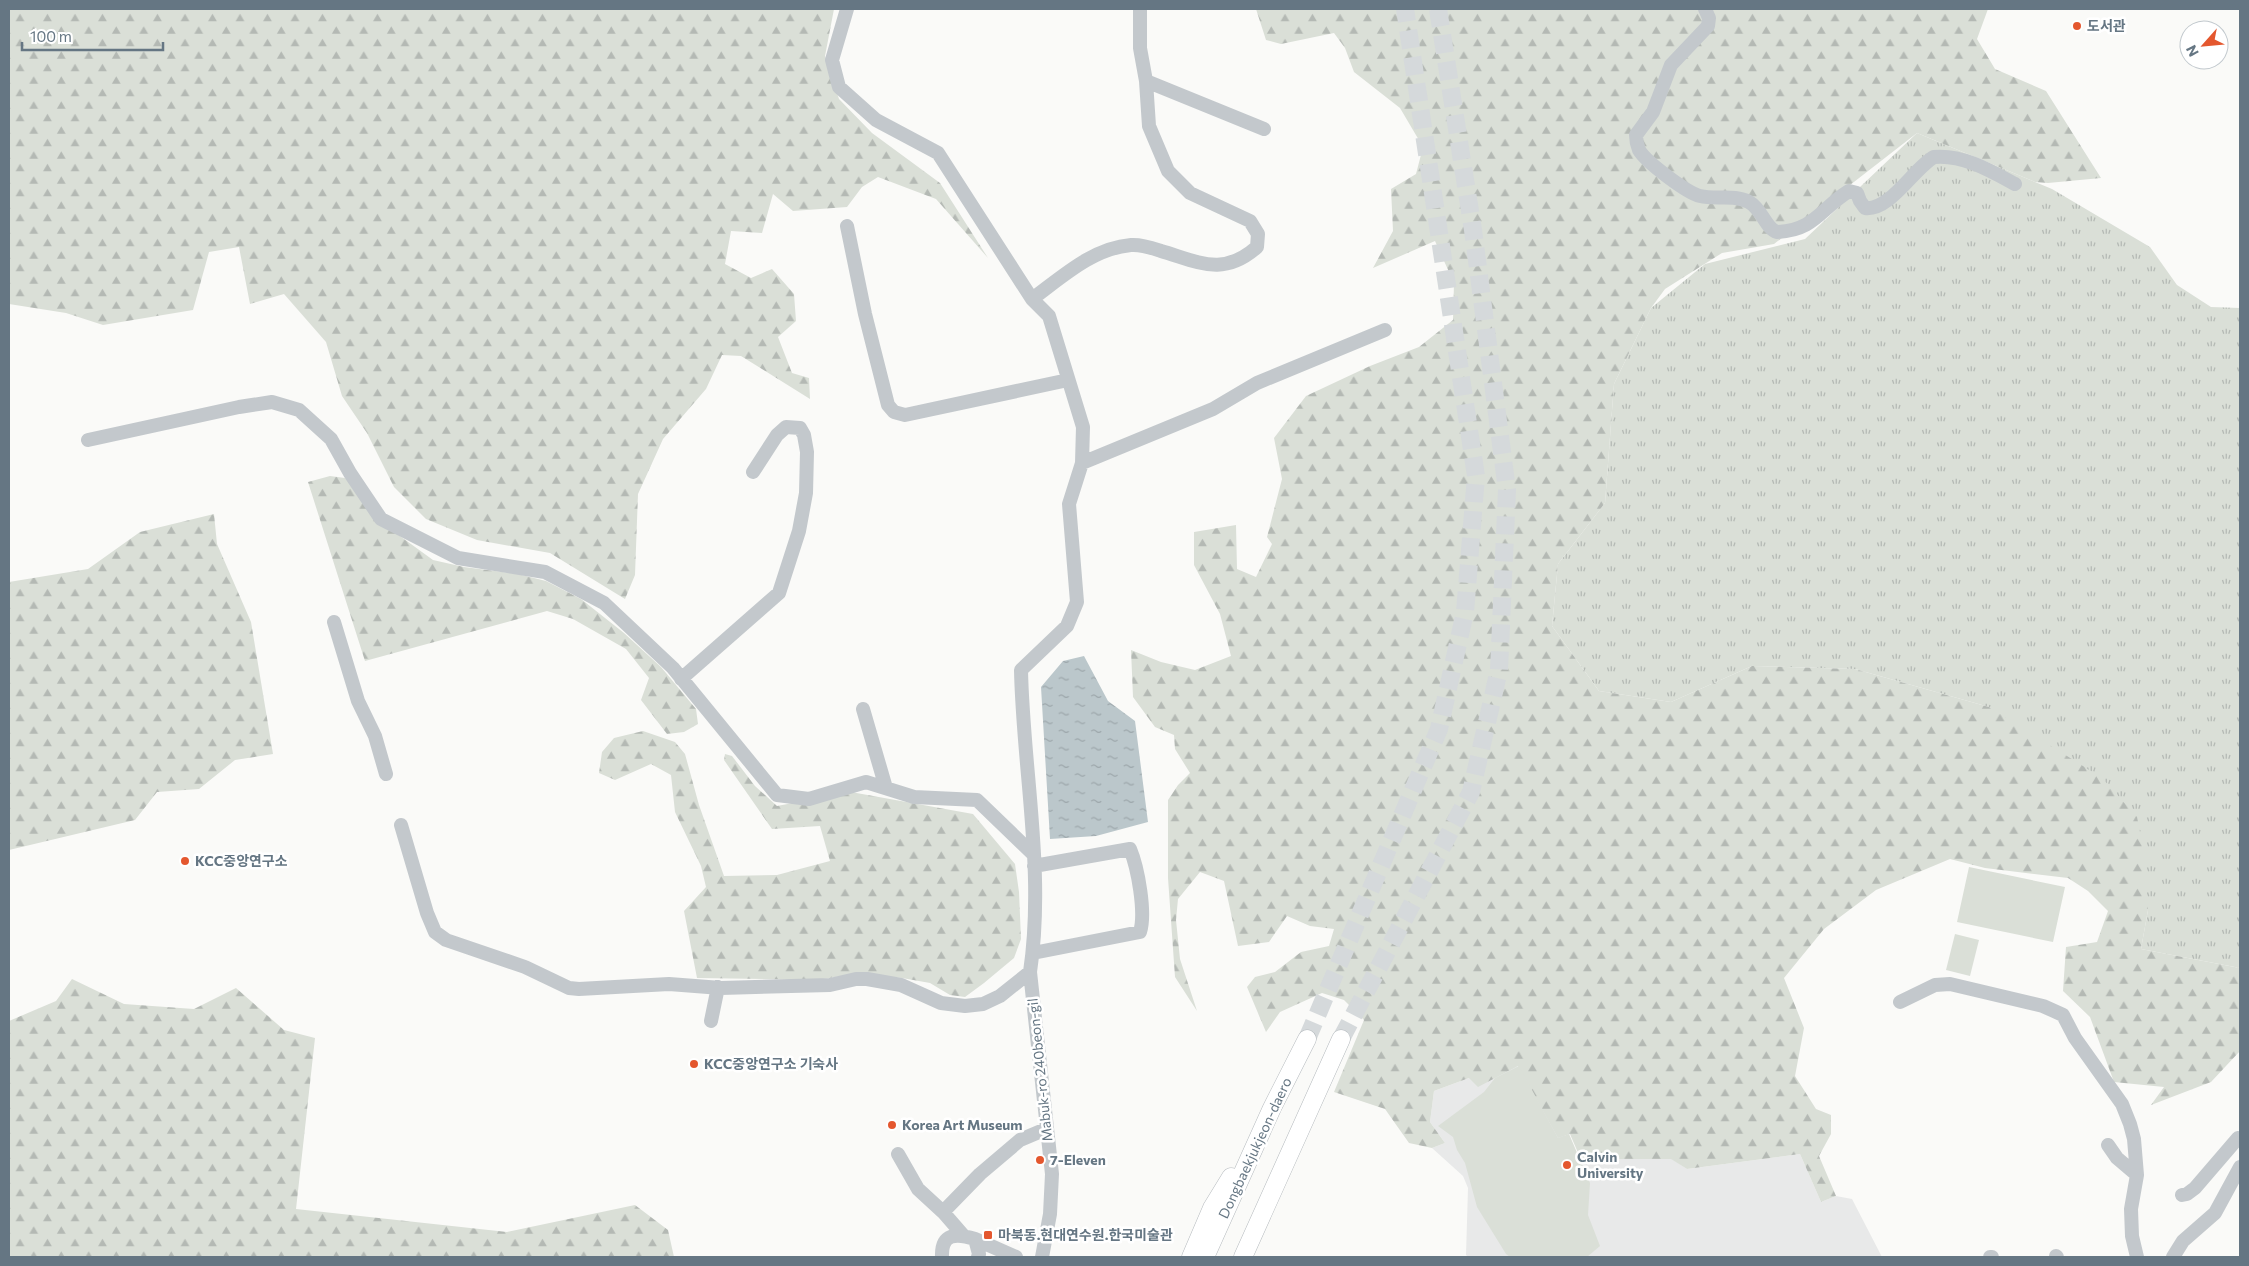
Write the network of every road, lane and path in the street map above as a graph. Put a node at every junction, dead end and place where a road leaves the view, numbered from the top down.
1 (847, 9) edge
2 (1140, 9) edge
3 (1705, 9) edge
4 (1146, 81) junction
5 (1264, 129) dead end
6 (2015, 184) dead end
7 (847, 226) dead end
8 (1032, 298) junction
9 (1385, 330) dead end
10 (1068, 380) junction
11 (88, 440) dead end
12 (1082, 463) junction
13 (753, 472) dead end
14 (334, 622) dead end
15 (682, 678) junction
16 (863, 709) dead end
17 (386, 774) dead end
18 (886, 788) junction
19 (401, 825) dead end
20 (1034, 860) junction
21 (1033, 953) junction
22 (1030, 972) junction
23 (718, 988) junction
24 (1900, 1002) dead end
25 (711, 1021) dead end
26 (1307, 1039) tunnel mouth
27 (1341, 1039) tunnel mouth
28 (1312, 1106) junction
29 (1272, 1108) junction
30 (1046, 1129) junction
31 (2240, 1140) edge
32 (2108, 1145) dead end
33 (898, 1154) dead end
34 (2240, 1167) edge
35 (2137, 1175) junction
36 (2182, 1195) dead end
37 (943, 1212) junction
38 (969, 1237) junction
39 (942, 1257) edge
40 (978, 1257) edge
41 (1016, 1257) edge
42 (1042, 1257) edge
43 (1191, 1257) edge
44 (1205, 1257) edge
45 (1243, 1257) edge
46 (1256, 1257) edge
47 (2137, 1257) edge
48 (2172, 1257) edge

1 - 8 street
2 - 4 street
3 - 6 street
4 - 5 street
4 - 8 street
7 - 10 street
8 - 10 street
9 - 12 street
10 - 12 street
11 - 15 street
12 - 20 street, Mabuk-ro 240beon-gil
13 - 15 street
14 - 17 street
15 - 18 street
16 - 18 street
18 - 20 street
19 - 23 street
20 - 21 street, Mabuk-ro 240beon-gil
20 - 21 street
21 - 22 street, Mabuk-ro 240beon-gil
22 - 23 street
22 - 30 street, Mabuk-ro 240beon-gil
23 - 25 street
24 - 35 street
26 - 29 main road, Dongbaekjukjeon-daero
27 - 28 main road
28 - 45 main road
28 - 46 main road
29 - 43 main road
29 - 44 main road, Dongbaekjukjeon-daero
30 - 37 street
30 - 42 street, Mabuk-ro 240beon-gil
31 - 36 street
32 - 35 street
33 - 37 street
34 - 48 street
35 - 47 street
37 - 38 street
38 - 39 street
38 - 40 street
38 - 41 street

